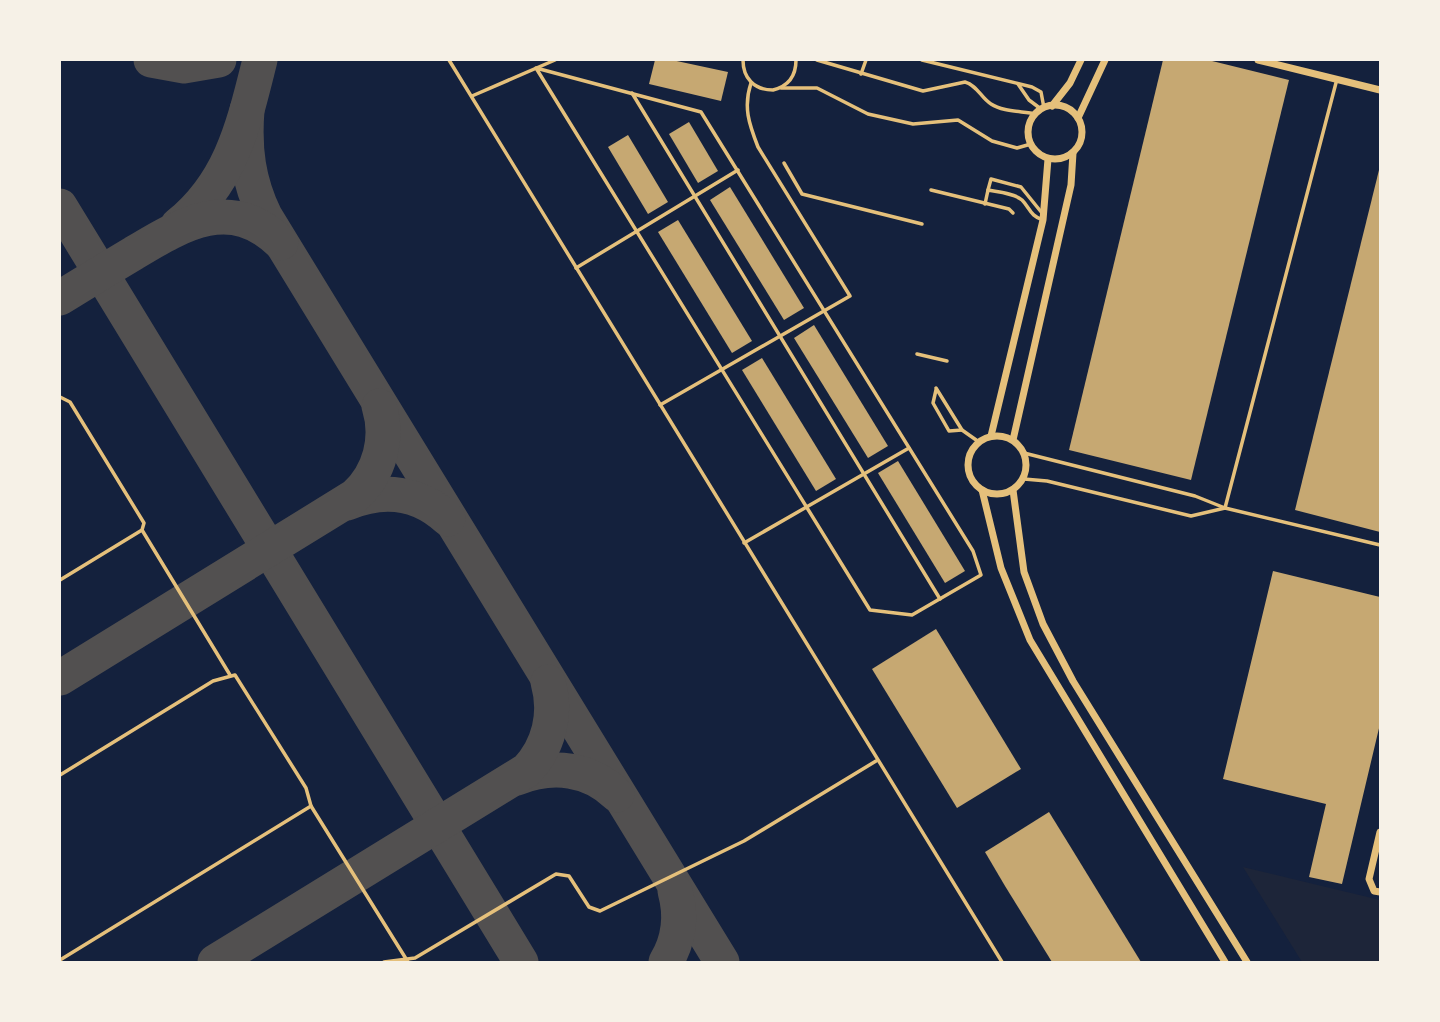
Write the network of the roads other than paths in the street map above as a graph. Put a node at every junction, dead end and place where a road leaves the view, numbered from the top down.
1 (449, 60) edge
2 (555, 60) edge
3 (743, 60) edge
4 (796, 60) edge
5 (817, 60) edge
6 (866, 60) edge
7 (922, 60) edge
8 (1081, 60) edge
9 (1105, 60) edge
10 (1258, 60) edge
11 (536, 68) junction
12 (861, 74) junction
13 (1337, 79) junction
14 (1017, 82) junction
15 (751, 83) junction
16 (781, 88) junction
17 (1381, 90) edge
18 (632, 93) junction
19 (472, 96) junction
20 (1043, 109) junction
21 (1078, 117) junction
22 (1031, 144) junction
23 (1073, 153) junction
24 (1048, 159) junction
25 (784, 163) dead end
26 (738, 170) junction
27 (930, 190) dead end
28 (988, 190) junction
29 (694, 196) junction
30 (985, 204) junction
31 (1013, 214) dead end
32 (1043, 217) junction
33 (922, 224) dead end
34 (636, 231) junction
35 (576, 268) junction
36 (824, 311) junction
37 (780, 336) junction
38 (917, 354) dead end
39 (947, 361) dead end
40 (722, 370) junction
41 (60, 397) edge
42 (660, 405) junction
43 (961, 430) junction
44 (991, 436) junction
45 (1013, 440) junction
46 (979, 442) junction
47 (909, 448) junction
48 (1024, 453) junction
49 (864, 474) junction
50 (1024, 479) junction
51 (982, 490) junction
52 (1013, 490) junction
53 (806, 506) junction
54 (1225, 508) junction
55 (142, 530) junction
56 (744, 544) junction
57 (1381, 545) edge
58 (60, 580) edge
59 (940, 599) junction
60 (230, 675) junction
61 (876, 761) junction
62 (60, 775) edge
63 (311, 806) junction
64 (1381, 832) edge
65 (1381, 892) edge
66 (60, 960) edge
67 (406, 961) edge
68 (384, 962) edge
69 (1002, 962) edge
70 (1225, 962) edge
71 (1247, 962) edge

1 - 19 lane
2 - 11 lane
3 - 15 lane
4 - 16 lane
5 - 12 lane
6 - 12 lane
7 - 14 lane
8 - 20 street
9 - 21 street
10 - 13 street
11 - 18 lane
11 - 19 lane
11 - 34 lane
12 - 20 lane
13 - 17 street
13 - 54 lane
14 - 20 lane
14 - 20 lane
15 - 16 lane
15 - 36 lane
16 - 22 lane
18 - 26 lane
18 - 29 lane
19 - 35 lane
20 - 21 street
20 - 22 street
21 - 23 street
22 - 24 street
23 - 24 street
23 - 45 street
24 - 32 street
25 - 33 lane
26 - 29 lane
26 - 36 lane
27 - 30 lane
28 - 30 lane
28 - 32 lane
28 - 32 lane
29 - 34 lane
29 - 37 lane
30 - 31 lane
32 - 44 street
34 - 35 lane
34 - 40 lane
35 - 42 lane
36 - 37 lane
36 - 47 lane
37 - 40 lane
37 - 49 lane
38 - 39 lane
40 - 42 lane
40 - 53 lane
41 - 55 lane
42 - 56 lane
43 - 43 lane
43 - 46 lane
44 - 45 street
44 - 46 street
45 - 48 street
46 - 51 street
47 - 49 lane
47 - 59 lane
48 - 50 street
48 - 54 lane
49 - 53 lane
49 - 59 lane
50 - 52 street
50 - 54 lane
51 - 52 street
51 - 70 street
52 - 71 street
53 - 56 lane
53 - 59 lane
54 - 57 lane
55 - 58 lane
55 - 60 lane
56 - 61 lane
60 - 62 lane
60 - 63 lane
61 - 67 lane
61 - 69 lane
63 - 66 lane
63 - 67 lane
64 - 65 street
67 - 68 lane

